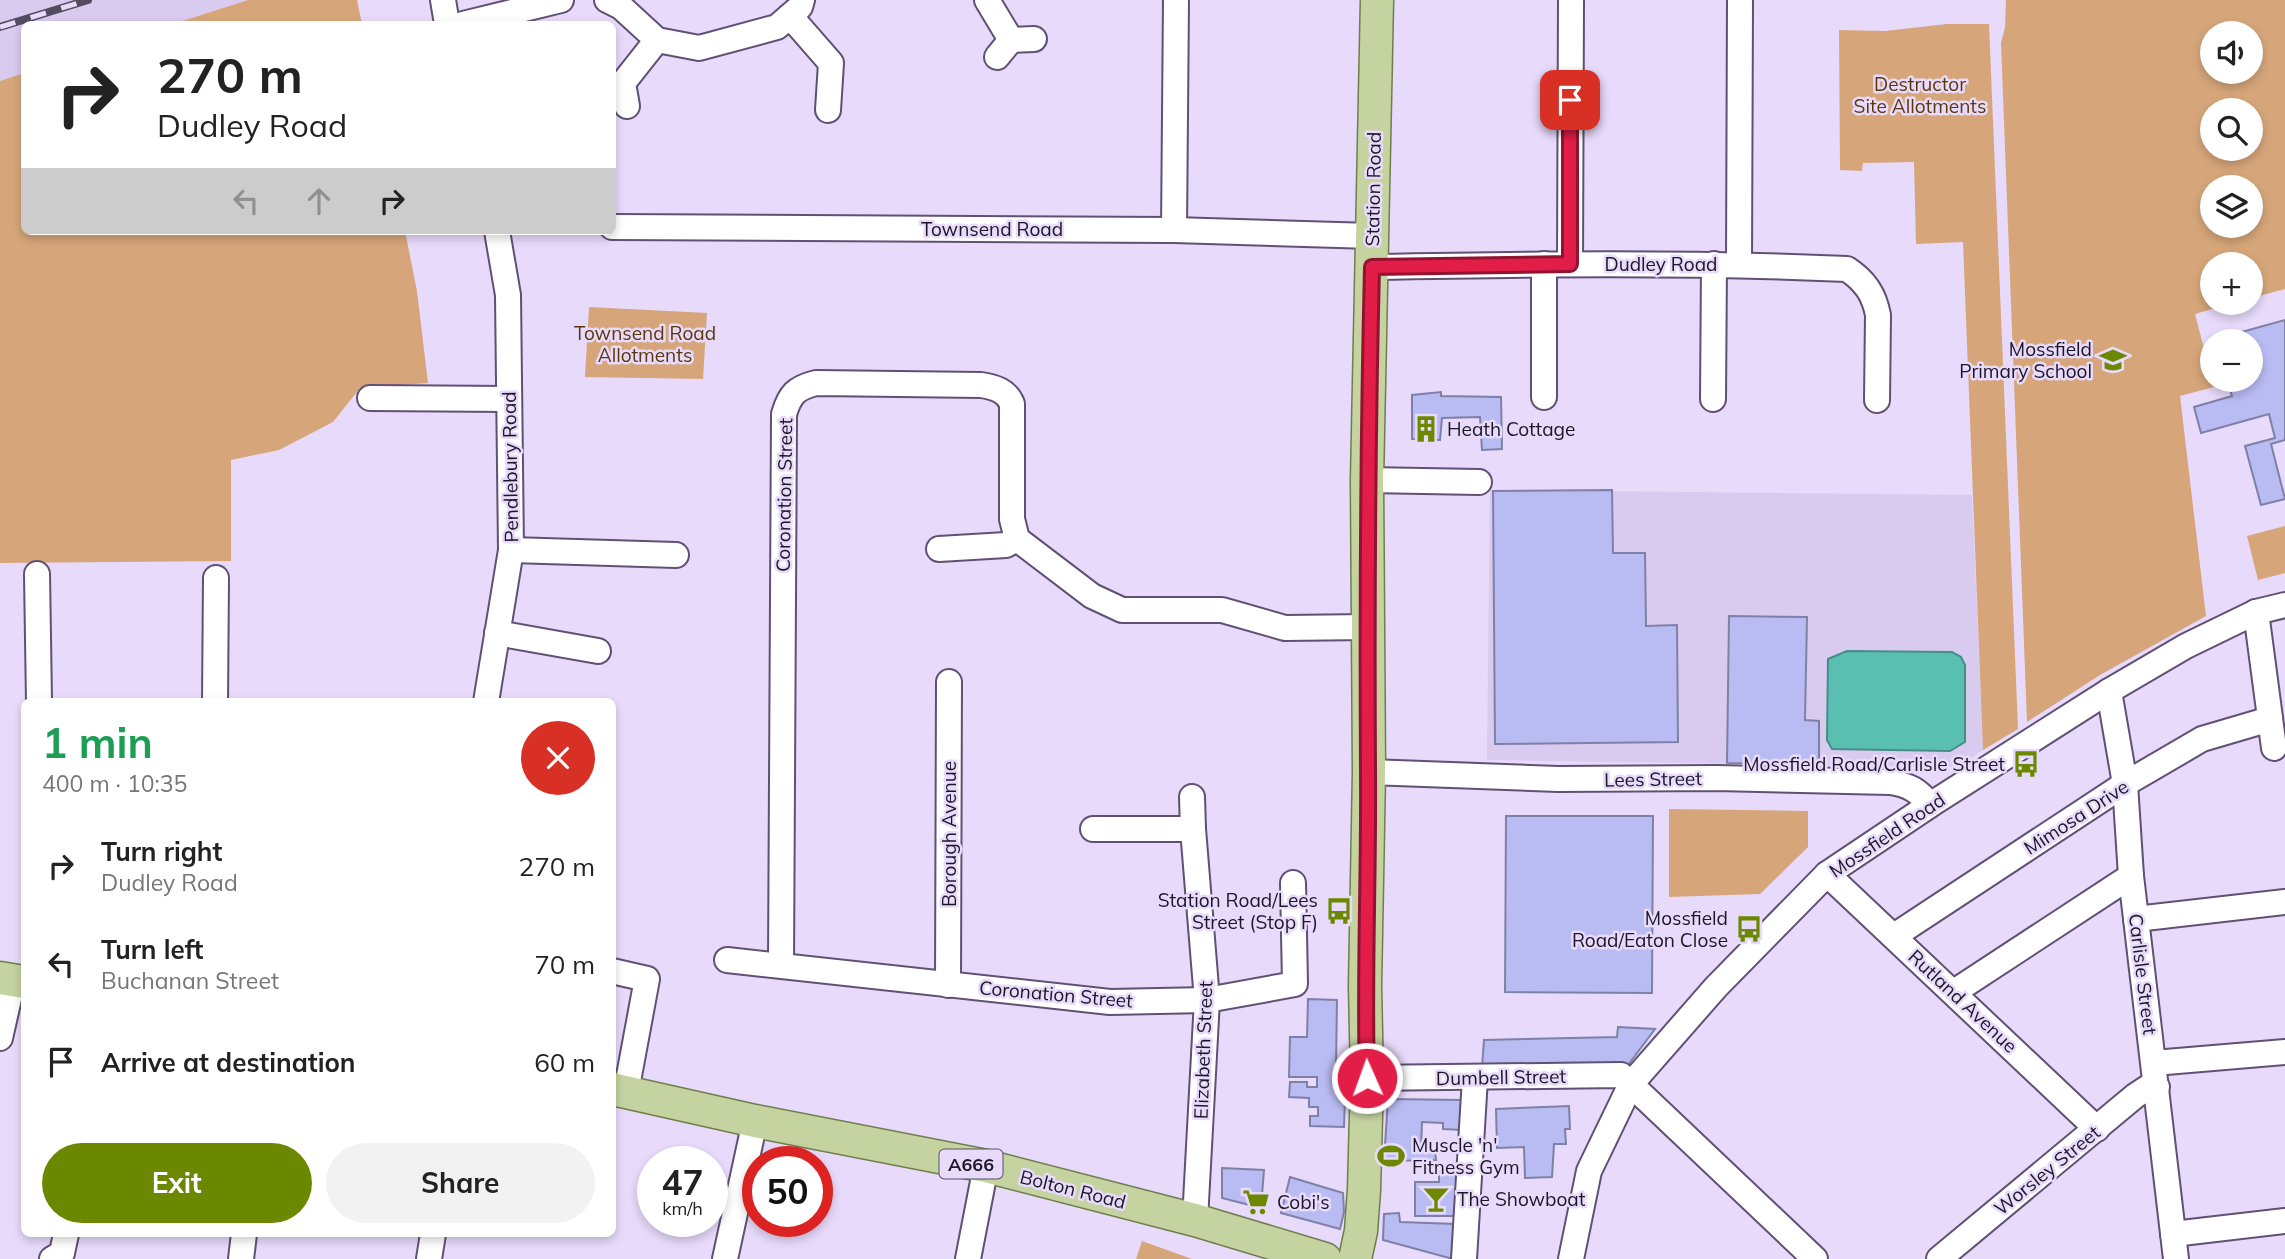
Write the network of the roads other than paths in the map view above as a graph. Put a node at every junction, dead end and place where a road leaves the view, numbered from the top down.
1 (443, 0) edge
2 (561, 0) edge
3 (987, 0) edge
4 (1176, 0) edge
5 (1377, 0) edge
6 (1571, 0) edge
7 (1740, 0) edge
8 (612, 1) edge
9 (796, 8) edge
10 (446, 21) edge
11 (475, 21) edge
12 (657, 40) junction
13 (1014, 45) dead end
14 (627, 106) dead end
15 (828, 110) dead end
16 (616, 227) edge
17 (1174, 230) junction
18 (497, 235) edge
19 (1372, 236) junction
20 (1544, 264) junction
21 (1570, 264) junction
22 (1714, 264) junction
23 (1739, 264) junction
24 (1372, 267) junction
25 (1544, 397) dead end
26 (370, 398) dead end
27 (509, 399) junction
28 (1713, 399) dead end
29 (1877, 400) dead end
30 (1367, 480) junction
31 (1479, 482) dead end
32 (1017, 539) junction
33 (939, 549) dead end
34 (511, 550) junction
35 (676, 555) dead end
36 (37, 574) dead end
37 (216, 578) dead end
38 (2285, 605) edge
39 (2256, 612) junction
40 (1368, 627) junction
41 (497, 634) junction
42 (598, 651) dead end
43 (949, 682) dead end
44 (2109, 691) junction
45 (39, 698) edge
46 (215, 698) edge
47 (487, 698) edge
48 (2270, 719) junction
49 (2274, 748) dead end
50 (1368, 772) junction
51 (2125, 784) junction
52 (1192, 797) dead end
53 (1930, 804) junction
54 (1093, 829) dead end
55 (1193, 830) junction
56 (1827, 874) junction
57 (2131, 876) junction
58 (1293, 883) dead end
59 (2285, 902) edge
60 (2136, 919) junction
61 (1894, 936) junction
62 (727, 960) dead end
63 (781, 965) junction
64 (616, 972) edge
65 (12, 980) edge
66 (948, 985) junction
67 (1954, 992) junction
68 (1207, 1000) junction
69 (0, 1038) edge
70 (2285, 1052) edge
71 (2156, 1075) junction
72 (1367, 1078) junction
73 (1475, 1078) junction
74 (1631, 1084) junction
75 (619, 1090) edge
76 (755, 1121) junction
77 (2097, 1129) junction
78 (986, 1166) junction
79 (1195, 1220) junction
80 (2285, 1221) edge
81 (2173, 1234) junction
82 (65, 1237) edge
83 (244, 1237) edge
84 (433, 1237) edge
85 (52, 1259) edge
86 (241, 1259) edge
87 (429, 1259) edge
88 (725, 1259) edge
89 (968, 1259) edge
90 (1325, 1259) edge
91 (1355, 1259) edge
92 (1464, 1259) edge
93 (1571, 1259) edge
94 (1815, 1259) edge
95 (1938, 1259) edge
96 (2176, 1259) edge

1 - 10 street
2 - 11 street
3 - 13 street
4 - 17 street
5 - 19 main road, Station Road
6 - 21 street
7 - 23 street
8 - 12 street
9 - 12 street
9 - 15 street
12 - 14 street
16 - 17 street, Townsend Road
17 - 19 street, Townsend Road
18 - 27 street, Pendlebury Road
19 - 24 main road, Station Road
20 - 21 street, Dudley Road
20 - 24 street, Dudley Road
20 - 25 street
21 - 22 street, Dudley Road
22 - 23 street, Dudley Road
22 - 28 street
23 - 29 street, Dudley Road
24 - 30 main road, Station Road
26 - 27 street
27 - 34 street, Pendlebury Road
30 - 31 street
30 - 40 main road, Station Road
32 - 33 street
32 - 40 street
32 - 63 street, Coronation Street
34 - 35 street
34 - 41 street, Pendlebury Road
36 - 45 street
37 - 46 street
38 - 39 street, Mossfield Road
39 - 44 street, Mossfield Road
39 - 48 street
40 - 50 main road, Station Road
41 - 42 street
41 - 47 street, Pendlebury Road
43 - 66 street, Borough Avenue
44 - 51 street, Carlisle Street
44 - 53 street, Mossfield Road
48 - 49 street
48 - 51 street, Mimosa Drive
50 - 53 street, Lees Street
50 - 72 main road, Station Road
51 - 57 street, Carlisle Street
51 - 61 street, Mimosa Drive
52 - 55 street, Elizabeth Street
53 - 56 street, Mossfield Road
54 - 55 street
55 - 68 street, Elizabeth Street
56 - 61 street, Rutland Avenue
56 - 74 street, Mossfield Road
57 - 60 street, Carlisle Street
57 - 67 street
58 - 68 street, Coronation Street
59 - 60 street
60 - 71 street, Carlisle Street
61 - 67 street, Rutland Avenue
62 - 63 street, Coronation Street
63 - 66 street, Coronation Street
64 - 75 street
65 - 69 street
66 - 68 street, Coronation Street
67 - 77 street, Rutland Avenue
68 - 79 street, Elizabeth Street
70 - 71 street, Worsley Street
71 - 77 street, Worsley Street
71 - 81 street, Carlisle Street
72 - 73 street, Dumbell Street
72 - 91 main road, Station Road
73 - 74 street, Dumbell Street
73 - 92 street
74 - 93 street, Mossfield Road
74 - 94 street
75 - 76 main road, Bolton Road / A666
76 - 78 main road, Bolton Road / A666
76 - 88 street
77 - 95 street, Worsley Street
78 - 79 main road, Bolton Road / A666
78 - 89 street
79 - 90 main road, Bolton Road / A666
80 - 81 street
81 - 96 street, Carlisle Street
82 - 85 street
83 - 86 street
84 - 87 street

